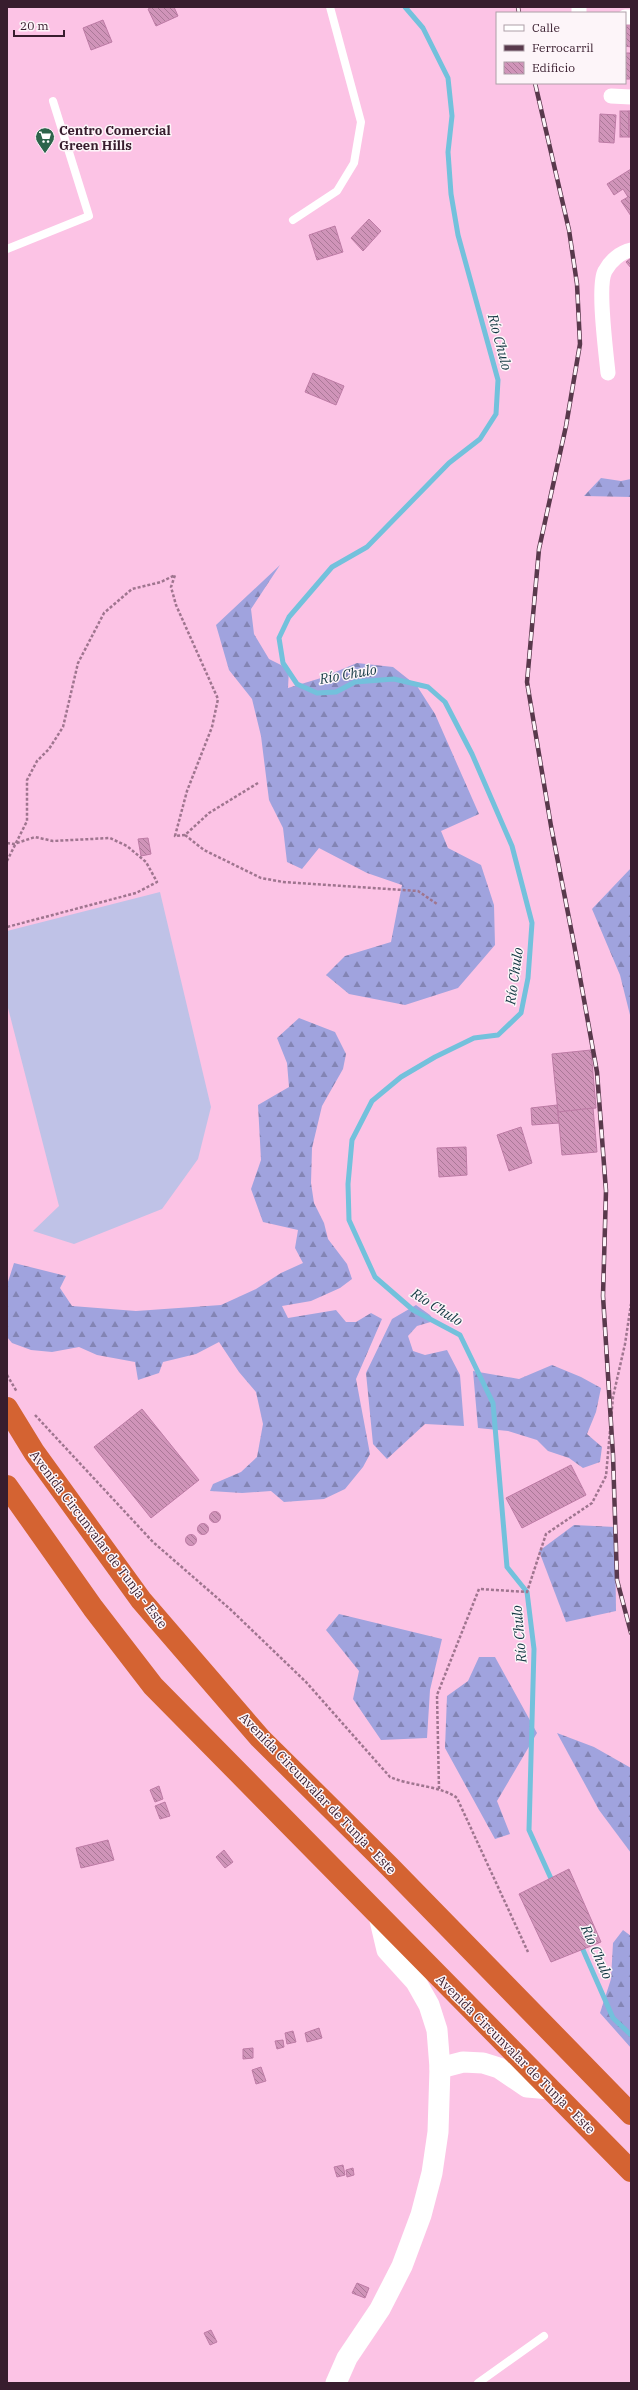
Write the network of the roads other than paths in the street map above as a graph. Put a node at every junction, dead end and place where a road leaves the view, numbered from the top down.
1 (330, 7) edge
2 (611, 96) dead end
3 (631, 97) edge
4 (53, 101) dead end
5 (293, 220) dead end
6 (7, 249) edge
7 (631, 250) edge
8 (608, 373) dead end
9 (14, 1402) edge
10 (7, 1486) edge
11 (379, 1916) junction
12 (440, 2068) junction
13 (551, 2089) junction
14 (631, 2114) edge
15 (631, 2171) edge
16 (544, 2336) dead end
17 (336, 2383) edge
18 (478, 2383) edge

1 - 5 lane
2 - 3 street
4 - 6 lane
7 - 8 street
9 - 14 highway, Avenida Circunvalar de Tunja - Este
10 - 11 highway, Avenida Circunvalar de Tunja - Este
11 - 12 street
11 - 13 highway, Avenida Circunvalar de Tunja - Este
12 - 13 street
12 - 17 street
13 - 15 highway, Avenida Circunvalar de Tunja - Este
16 - 18 lane

